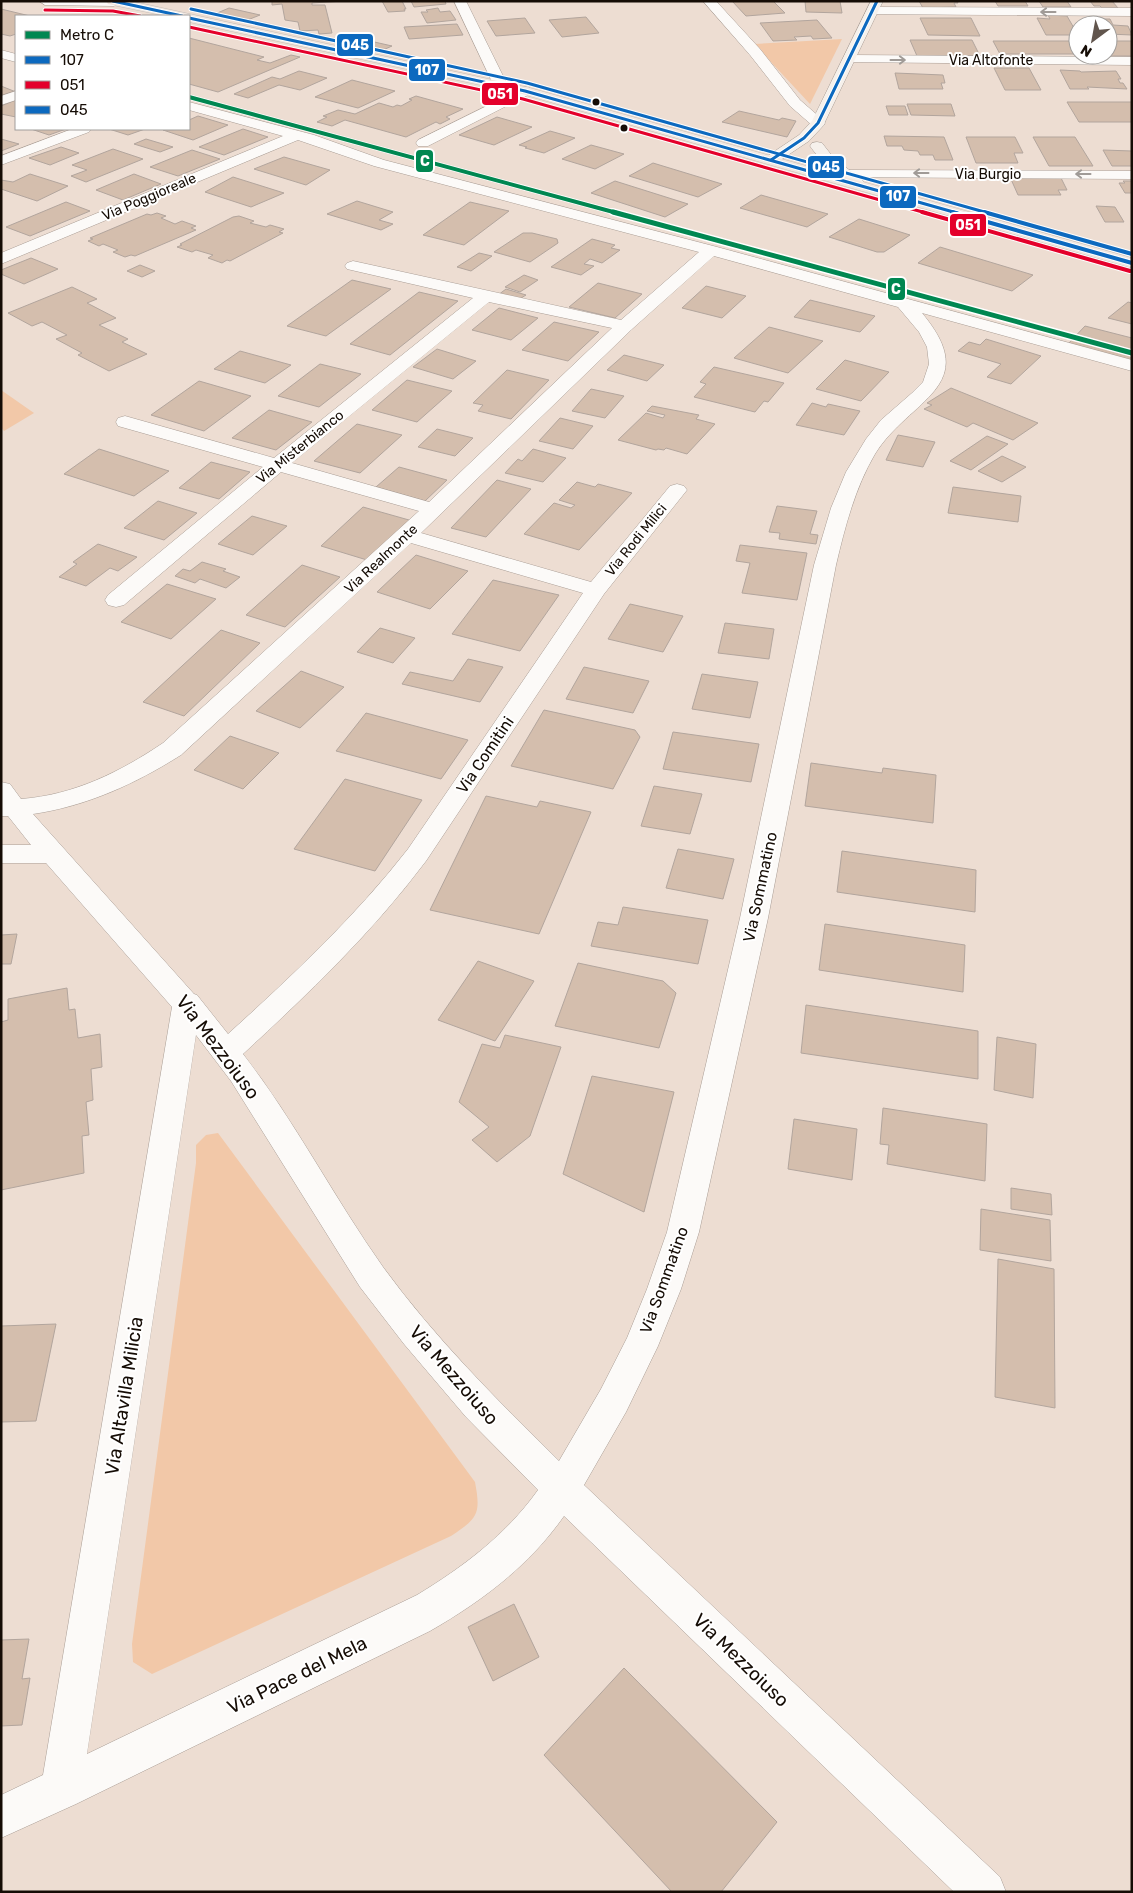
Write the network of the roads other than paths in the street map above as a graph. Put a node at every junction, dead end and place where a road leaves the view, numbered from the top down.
1 (44, 1) edge
2 (113, 1) edge
3 (460, 1) edge
4 (709, 1) edge
5 (875, 6) edge
6 (1132, 12) edge
7 (177, 15) edge
8 (190, 18) edge
9 (1, 54) edge
10 (15, 58) edge
11 (850, 59) junction
12 (1132, 61) edge
13 (500, 84) junction
14 (525, 91) junction
15 (15, 95) edge
16 (1, 101) edge
17 (190, 106) edge
18 (818, 123) junction
19 (81, 130) edge
20 (296, 135) junction
21 (423, 143) dead end
22 (817, 146) junction
23 (771, 160) junction
24 (1, 161) edge
25 (794, 166) junction
26 (845, 174) junction
27 (1132, 174) edge
28 (858, 184) junction
29 (711, 250) junction
30 (1, 259) edge
31 (1132, 263) edge
32 (353, 266) dead end
33 (486, 296) junction
34 (903, 302) junction
35 (625, 326) junction
36 (1132, 366) edge
37 (124, 422) dead end
38 (278, 465) junction
39 (677, 490) dead end
40 (432, 509) junction
41 (407, 535) junction
42 (596, 590) junction
43 (116, 600) dead end
44 (6, 802) edge
45 (1, 854) edge
46 (54, 854) junction
47 (187, 1003) junction
48 (226, 1053) junction
49 (562, 1489) junction
50 (61, 1789) junction
51 (1, 1817) edge
52 (984, 1892) edge

1 - 2 street
2 - 7 main road
3 - 13 street
4 - 18 street
6 -> 5 street
5 - 11 main road
8 - 13 main road
9 - 10 street
11 -> 12 street, Via Altofonte
11 - 18 main road
13 - 14 main road
14 - 21 street
14 - 23 main road
15 - 16 street
17 - 20 street
18 - 22 main road
18 - 23 main road
19 - 24 street
20 - 29 street
20 - 30 street, Via Poggioreale
22 - 25 main road
22 - 26 main road
23 - 25 main road
25 - 28 main road
27 -> 26 street, Via Burgio
26 - 28 main road
28 - 31 main road
29 - 34 street
29 - 35 street, Via Realmonte
32 - 33 street
33 - 35 street
33 - 38 street, Via Misterbianco
34 - 36 street
34 - 49 street, Via Sommatino
35 - 40 street, Via Realmonte
37 - 38 street
38 - 40 street
38 - 43 street, Via Misterbianco
39 - 42 street, Via Rodi Milici
40 - 41 street, Via Realmonte
41 - 42 street
41 - 44 street, Via Realmonte
42 - 48 street, Via Comitini
44 - 46 street, Via Mezzoiuso
45 - 46 street
46 - 47 street, Via Mezzoiuso
47 - 48 street, Via Mezzoiuso
47 - 50 street, Via Altavilla Milicia
48 - 49 street, Via Mezzoiuso
49 - 50 street, Via Pace del Mela
49 - 52 street, Via Mezzoiuso
50 - 51 street, Via Pace del Mela

